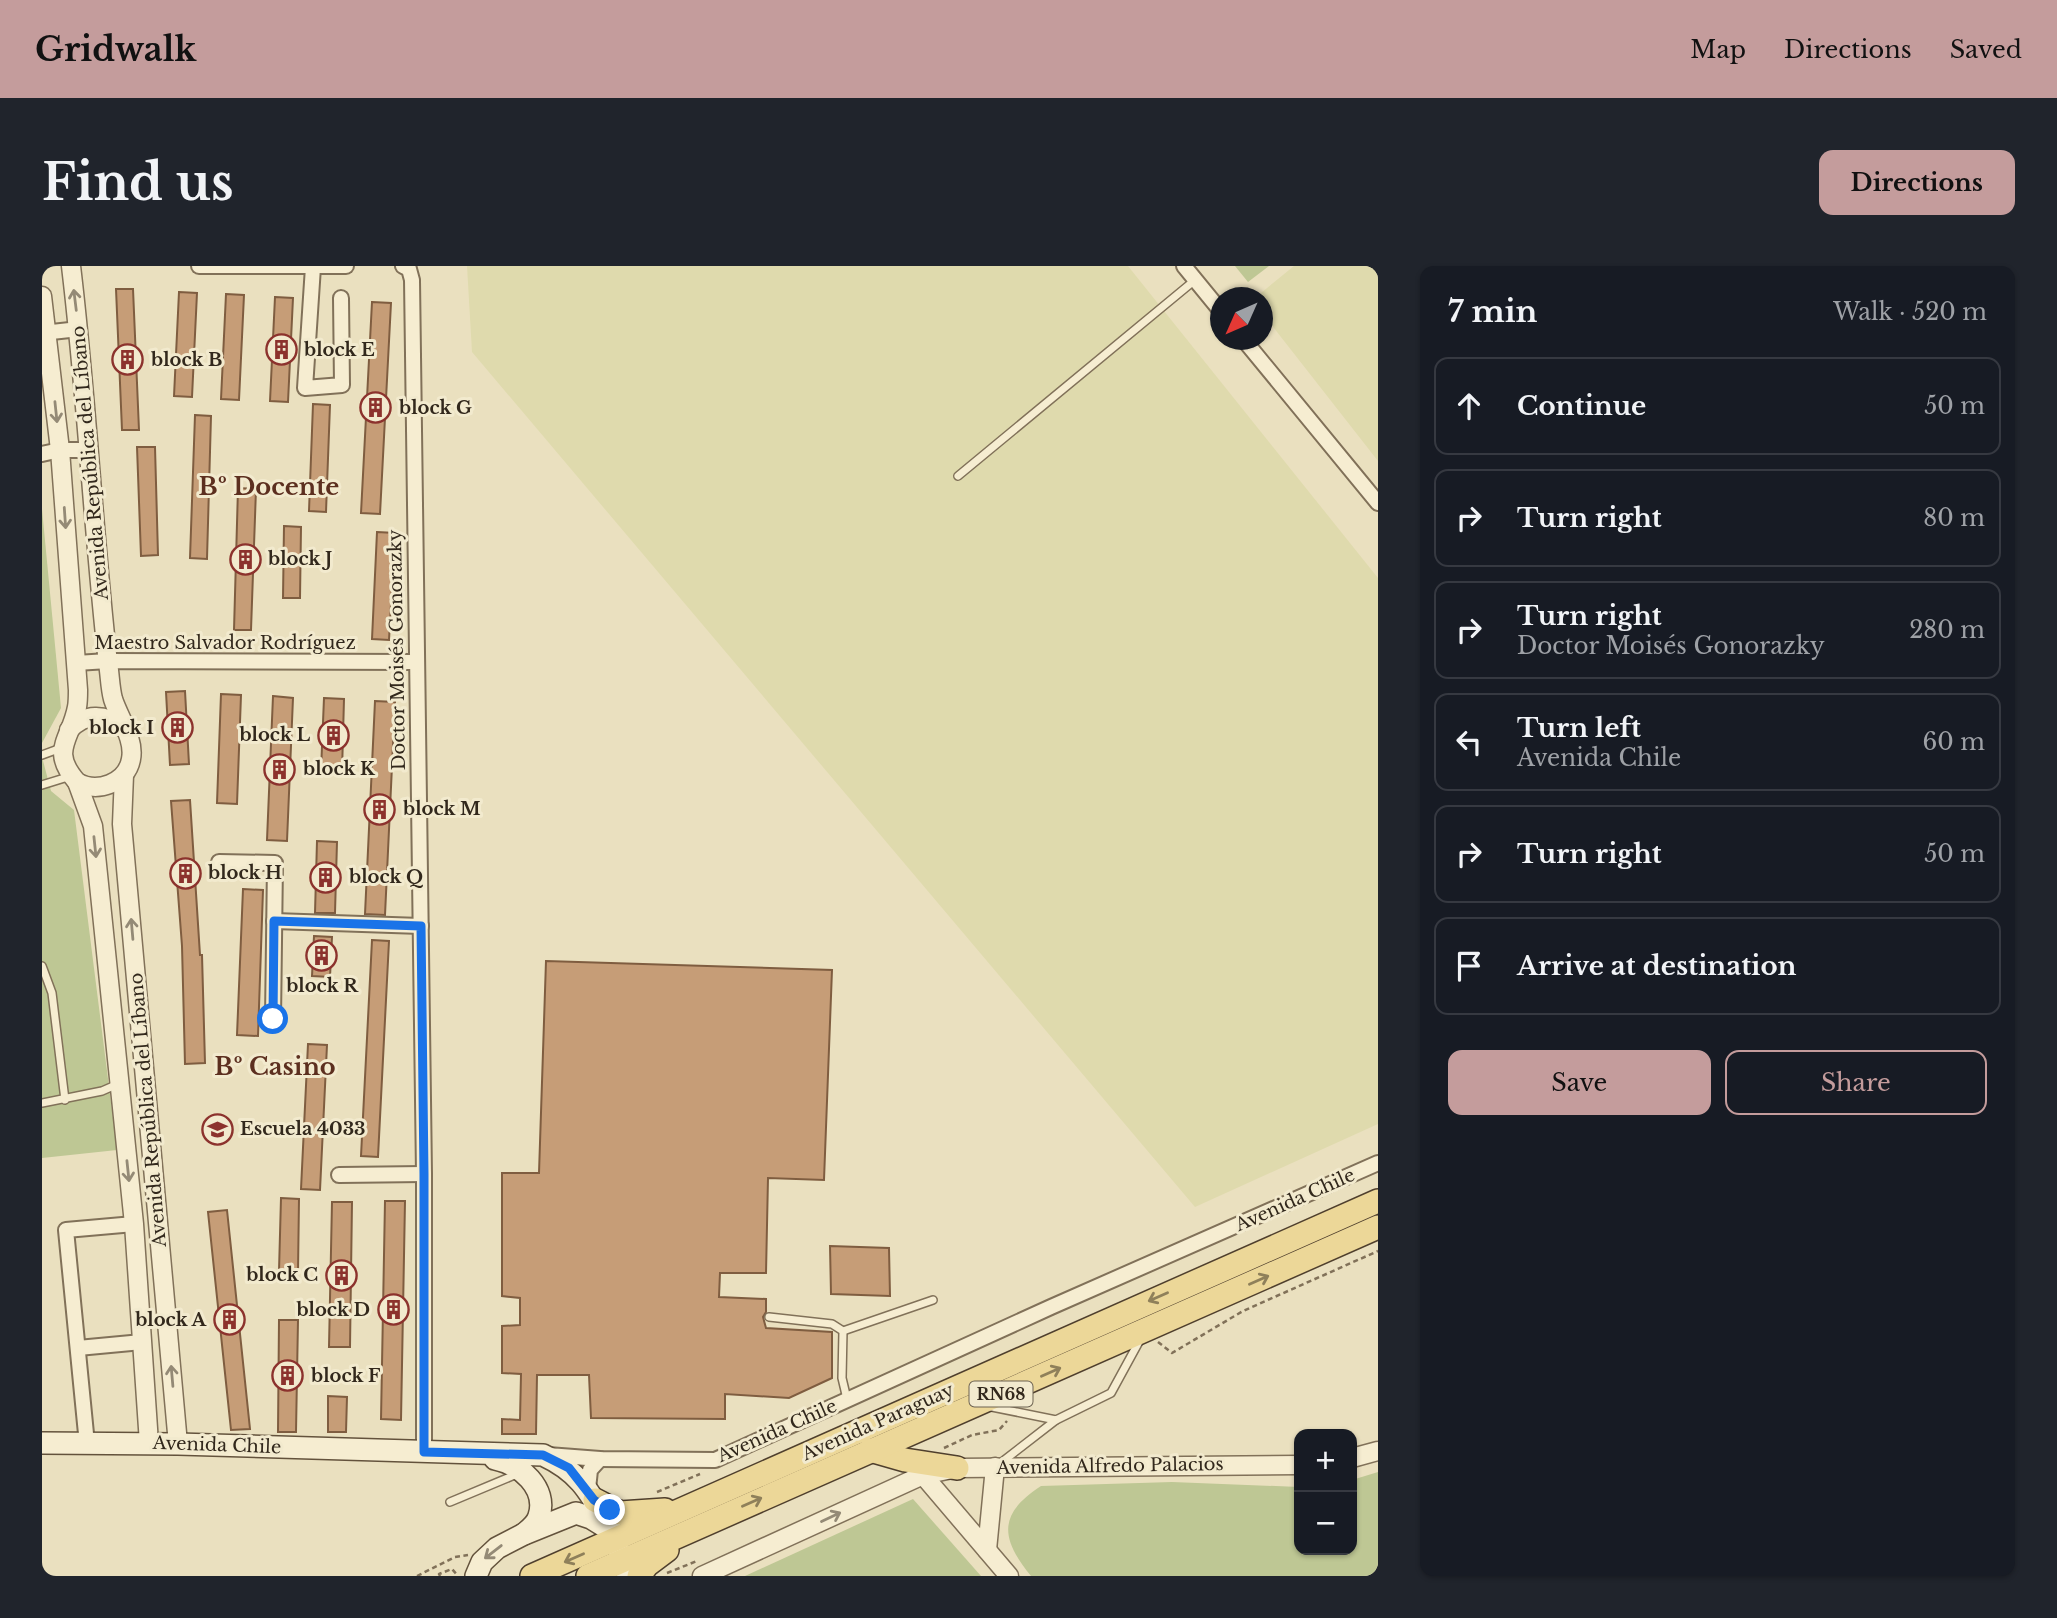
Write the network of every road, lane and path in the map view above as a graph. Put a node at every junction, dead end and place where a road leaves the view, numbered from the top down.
1 (71, 266) edge
2 (200, 266) edge
3 (346, 266) edge
4 (1184, 266) edge
5 (313, 267) edge
6 (406, 267) edge
7 (1195, 279) junction
8 (42, 296) edge
9 (341, 298) dead end
10 (1210, 298) edge
11 (79, 329) junction
12 (45, 332) edge
13 (1252, 350) edge
14 (90, 450) junction
15 (51, 452) edge
16 (958, 476) dead end
17 (1378, 503) edge
18 (108, 661) junction
19 (416, 662) junction
20 (76, 663) junction
21 (123, 728) junction
22 (65, 739) junction
23 (42, 755) edge
24 (124, 775) junction
25 (74, 779) junction
26 (42, 785) edge
27 (219, 862) dead end
28 (274, 921) junction
29 (421, 926) junction
30 (42, 966) edge
31 (273, 1019) dead end
32 (115, 1046) junction
33 (143, 1053) junction
34 (119, 1084) junction
35 (65, 1100) junction
36 (42, 1103) edge
37 (150, 1132) junction
38 (124, 1135) junction
39 (1378, 1163) edge
40 (424, 1174) junction
41 (339, 1175) dead end
42 (1378, 1201) edge
43 (134, 1224) junction
44 (1378, 1227) edge
45 (933, 1300) dead end
46 (769, 1317) dead end
47 (1145, 1329) junction
48 (843, 1331) junction
49 (142, 1342) junction
50 (78, 1348) junction
51 (847, 1400) junction
52 (980, 1404) junction
53 (1056, 1420) junction
54 (42, 1443) edge
55 (149, 1443) junction
56 (88, 1444) junction
57 (178, 1444) junction
58 (870, 1450) junction
59 (1378, 1451) edge
60 (424, 1452) junction
61 (462, 1453) junction
62 (543, 1455) junction
63 (1357, 1457) edge
64 (600, 1459) junction
65 (905, 1460) junction
66 (1294, 1465) edge
67 (995, 1467) junction
68 (957, 1468) junction
69 (523, 1471) junction
70 (923, 1475) junction
71 (591, 1495) junction
72 (450, 1502) dead end
73 (682, 1508) junction
74 (524, 1534) junction
75 (987, 1550) junction
76 (623, 1557) edge
77 (440, 1576) edge
78 (458, 1576) edge
79 (476, 1576) edge
80 (532, 1576) edge
81 (587, 1576) edge
82 (702, 1576) edge
83 (1009, 1576) edge

11 -> 1 street, Avenida República del Líbano
2 - 5 street
3 - 5 street
4 - 7 street
5 - 9 street
6 - 19 street, Doctor Moisés Gonorazky
7 - 10 street
7 - 16 lane
8 - 12 street, Avenida República del Líbano
11 - 12 street
11 - 14 street, Avenida República del Líbano
12 -> 15 street, Avenida República del Líbano
13 - 17 street
14 - 15 street
14 - 18 street, Avenida República del Líbano
15 -> 20 street, Avenida República del Líbano
18 - 19 street, Maestro Salvador Rodríguez
18 - 20 street, Maestro Salvador Rodríguez
18 - 21 street, Avenida República del Líbano
19 - 29 street, Doctor Moisés Gonorazky
20 - 22 street, Avenida República del Líbano
21 - 22 street
21 - 24 street
22 - 23 lane
22 - 25 street
24 - 25 street
33 -> 24 street, Avenida República del Líbano
25 - 26 lane
25 -> 32 street, Avenida República del Líbano
27 - 28 street
28 - 29 street
28 - 31 street
29 - 40 street, Doctor Moisés Gonorazky
30 - 35 lane
32 - 33 street
32 - 34 street, Avenida República del Líbano
33 - 37 street, Avenida República del Líbano
34 - 35 lane
34 - 38 street, Avenida República del Líbano
35 - 36 lane
37 - 38 street
57 -> 37 street, Avenida República del Líbano
38 -> 43 street, Avenida República del Líbano
39 - 51 street, Avenida Chile
40 - 41 street
40 - 60 street, Doctor Moisés Gonorazky
42 -> 73 main road, Avenida Paraguay / RN68
43 - 49 street, Avenida República del Líbano
43 - 50 street
47 -> 44 main road, Avenida Paraguay / RN68
45 - 48 lane
46 - 48 lane
52 -> 47 main road, Avenida Paraguay / RN68
47 - 53 lane
48 - 51 lane
49 - 50 street
49 - 55 street, Avenida República del Líbano
50 - 56 street
51 - 64 street, Avenida Chile
52 - 53 lane
52 - 58 main road, Avenida Paraguay / RN68
53 - 67 lane
54 - 56 main road, Avenida Chile
55 - 56 main road, Avenida Chile
55 - 57 main road, Avenida Chile
57 - 60 main road, Avenida Chile
58 - 65 main road
76 -> 58 main road, Avenida Paraguay / RN68
59 - 63 street
60 - 61 main road, Avenida Chile
61 - 62 main road, Avenida Chile
61 - 69 main road
62 - 64 street, Avenida Chile
62 - 71 main road
64 - 71 street
65 - 68 main road
65 - 70 main road
66 - 67 street, Avenida Alfredo Palacios
67 - 68 street, Avenida Alfredo Palacios
67 - 75 street
68 - 70 street, Avenida Alfredo Palacios
69 - 72 lane
69 - 74 main road
70 - 75 street
82 -> 70 street, Avenida Alfredo Palacios
71 - 73 main road
71 - 76 main road
73 - 76 main road, Avenida Paraguay / RN68
74 - 76 main road
74 -> 79 main road
75 - 83 street
76 -> 80 main road, Avenida Paraguay / RN68
76 - 81 main road, Avenida Paraguay / RN68
77 - 78 path

